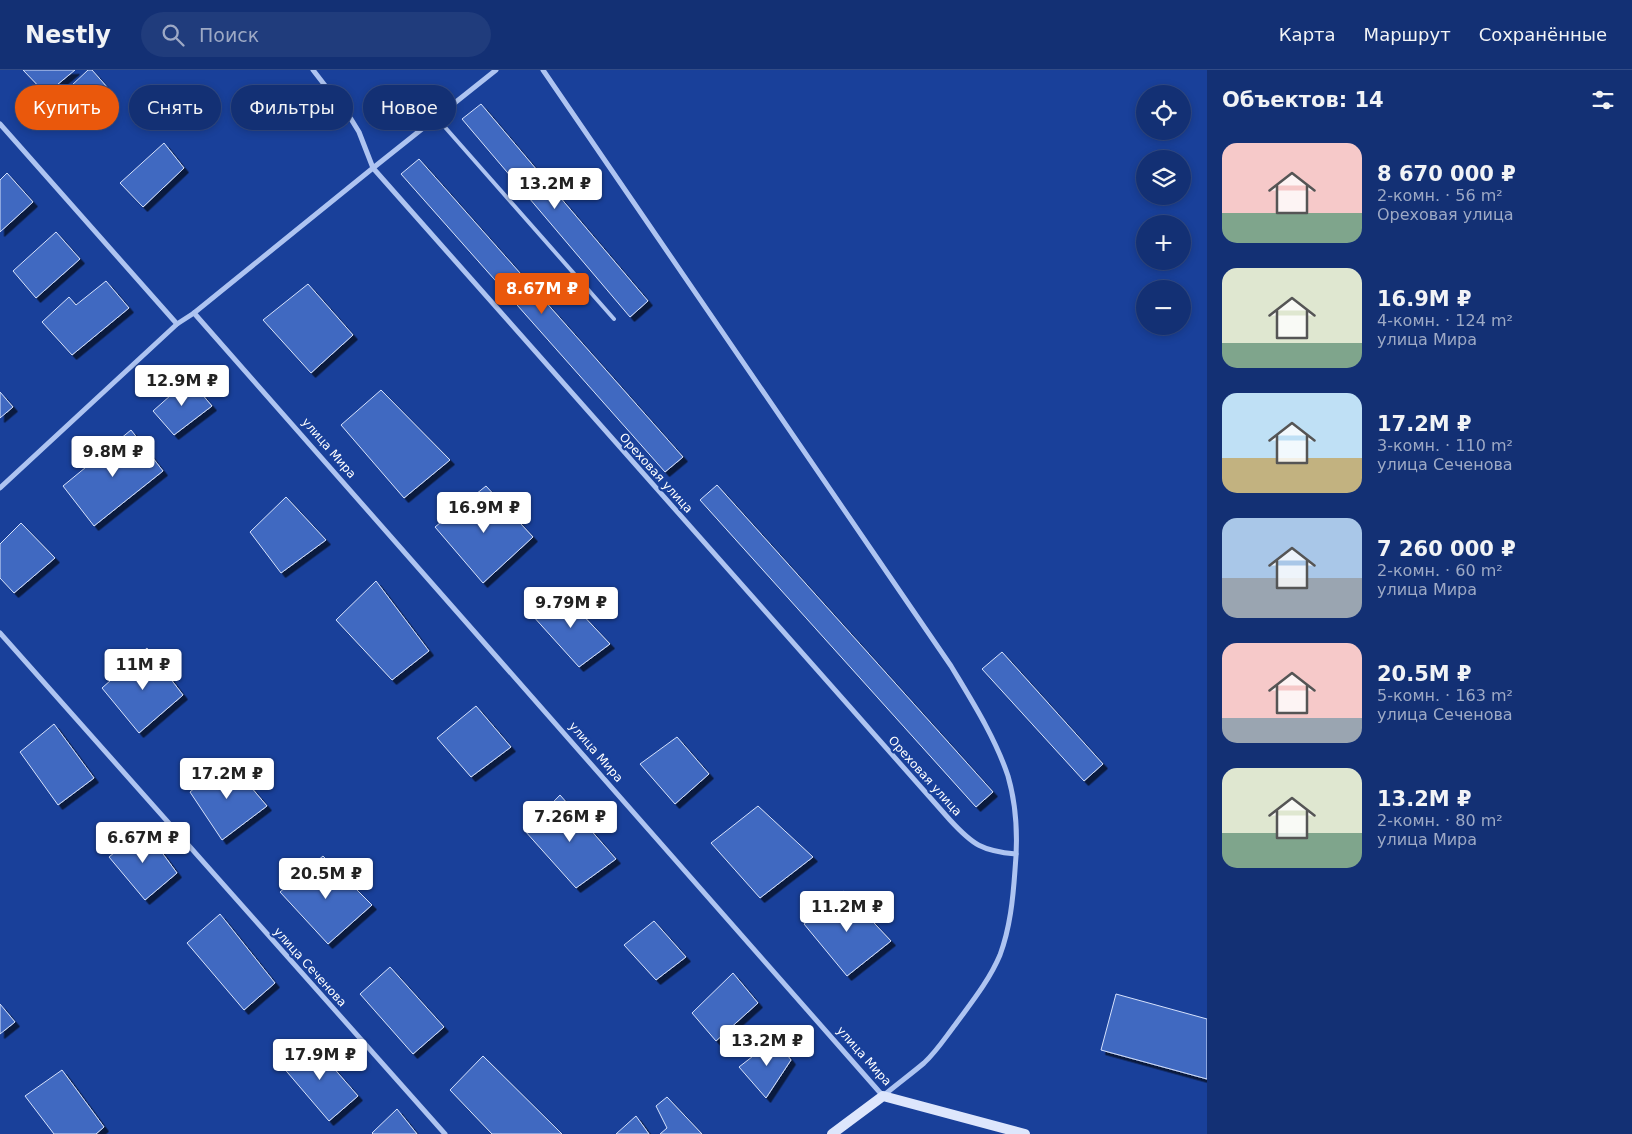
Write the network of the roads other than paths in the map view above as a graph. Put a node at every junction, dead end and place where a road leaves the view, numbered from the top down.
1 (313, 70) edge
2 (496, 70) edge
3 (543, 70) edge
4 (456, 102) edge
5 (0, 124) edge
6 (421, 130) edge
7 (447, 130) edge
8 (372, 168) junction
9 (194, 313) junction
10 (614, 319) dead end
11 (177, 324) junction
12 (0, 488) edge
13 (0, 634) edge
14 (1016, 854) junction
15 (883, 1096) junction
16 (445, 1134) edge
17 (832, 1134) edge
18 (1025, 1134) edge

1 - 8 street, Ореховая улица
2 - 4 street
3 - 14 street
5 - 11 street
6 - 8 street
7 - 10 lane
8 - 9 street
8 - 14 street, Ореховая улица
9 - 11 street
9 - 15 street, улица Мира
11 - 12 street
13 - 16 street, улица Сеченова
14 - 15 street
15 - 17 street
15 - 18 street, улица Мира

